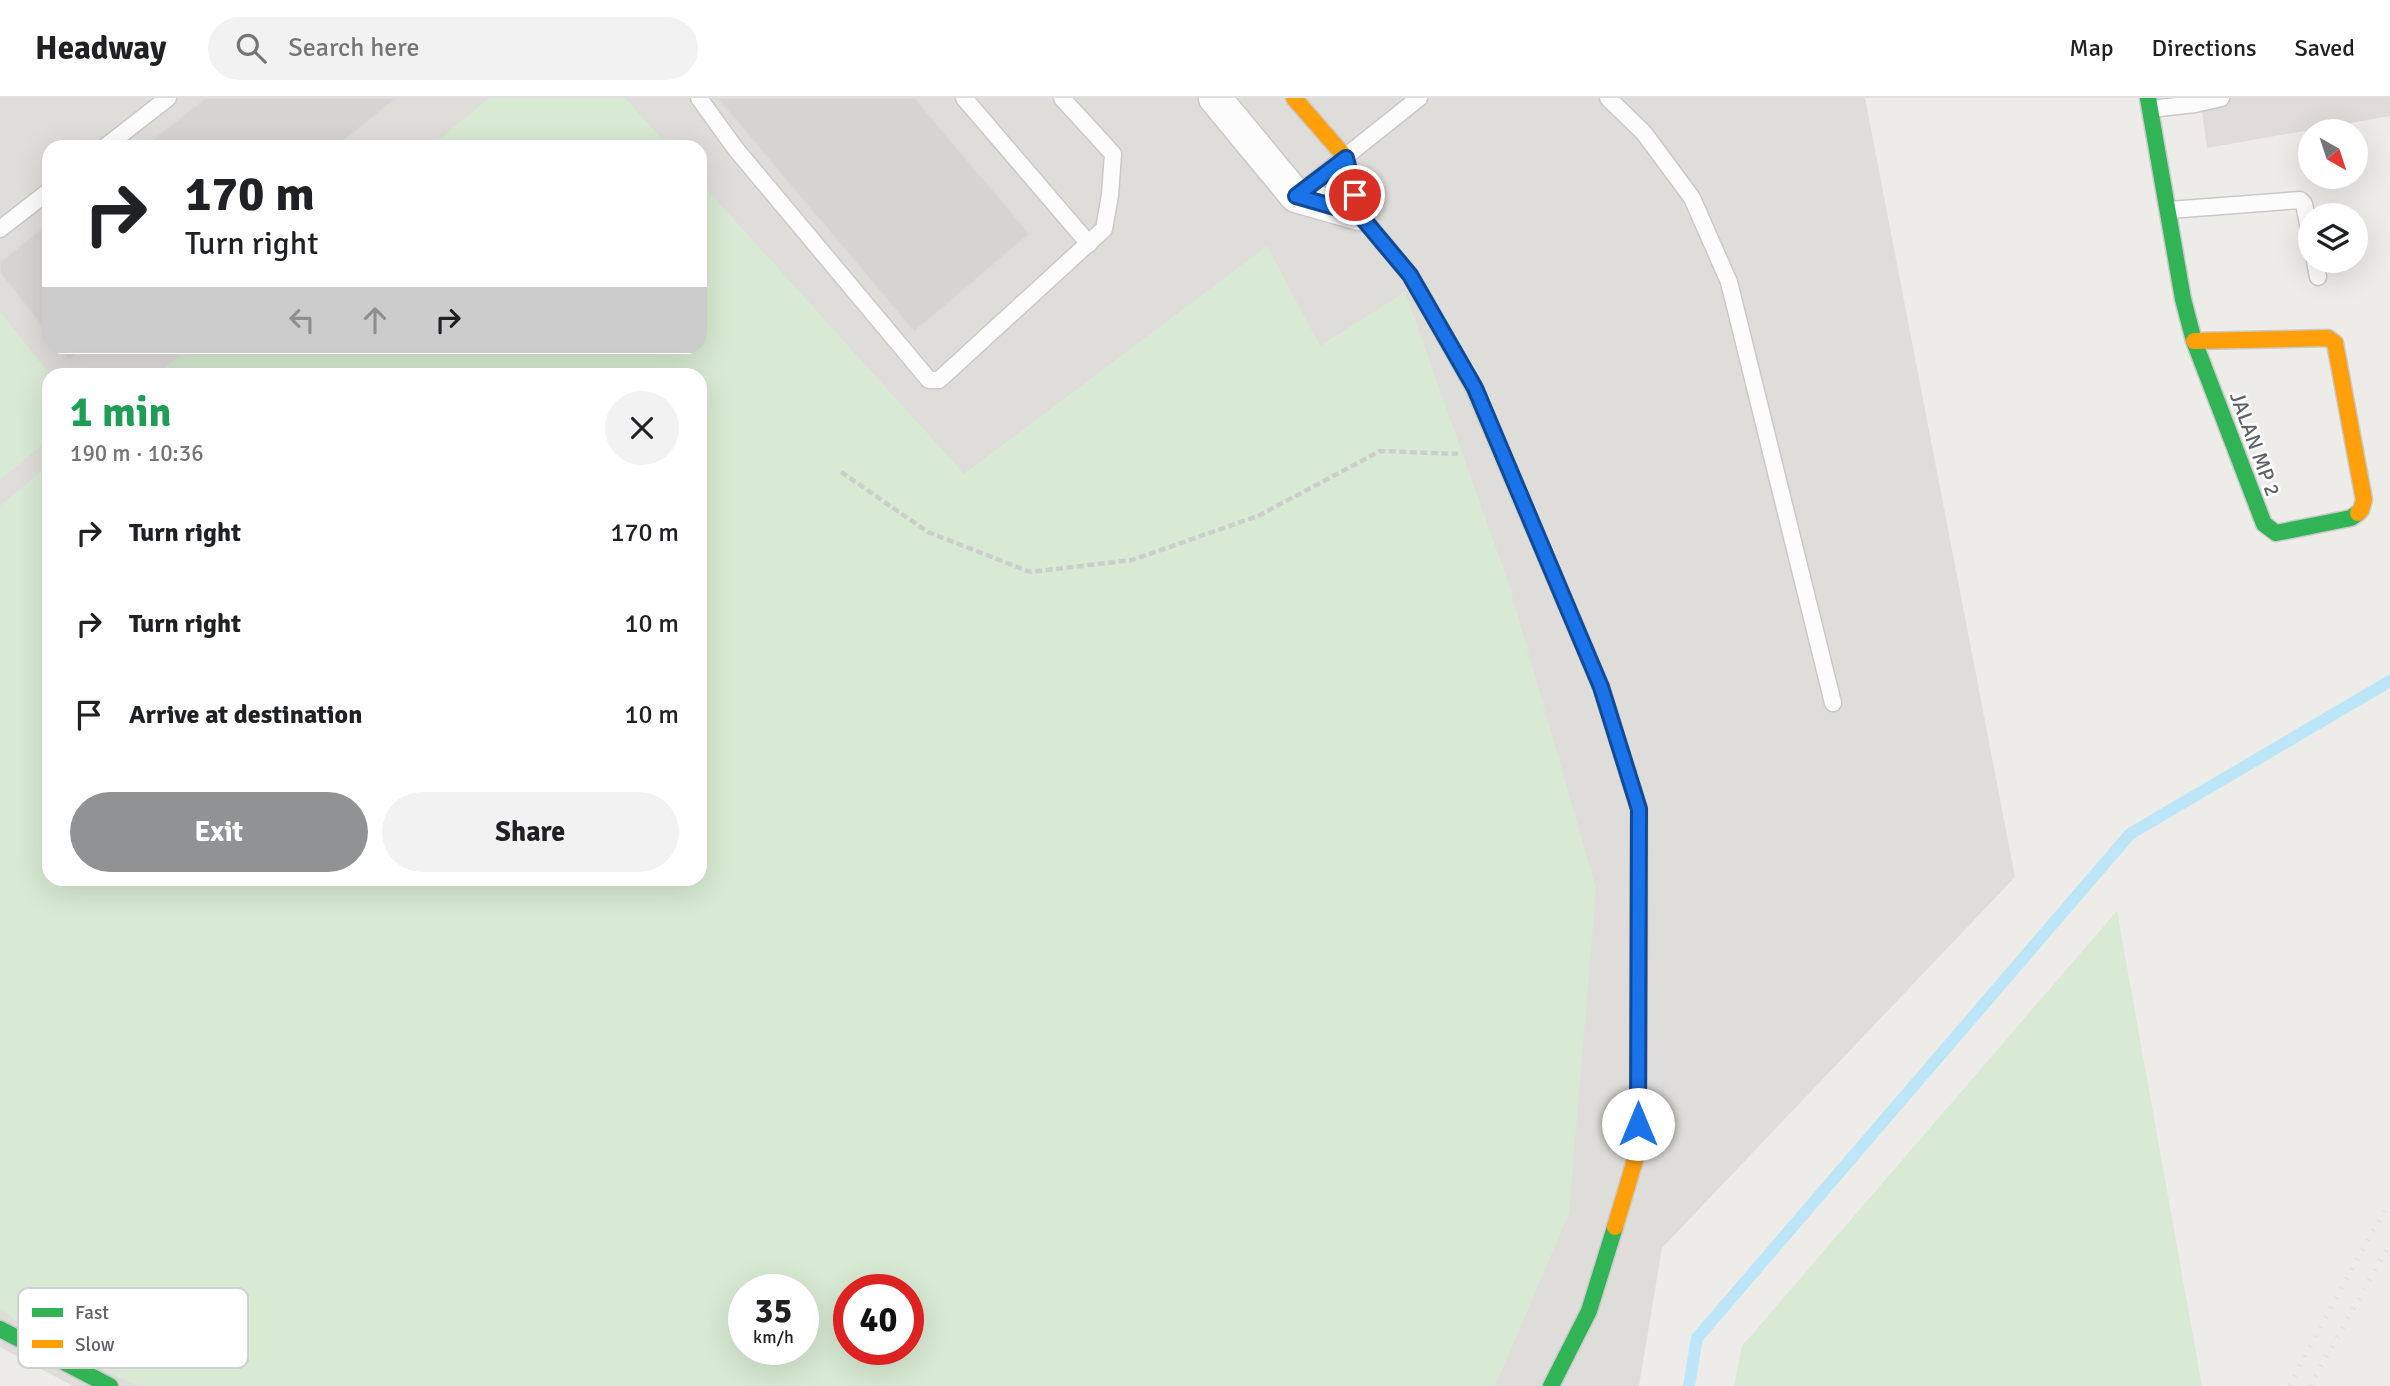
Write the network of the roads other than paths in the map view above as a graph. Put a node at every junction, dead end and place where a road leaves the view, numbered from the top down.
1 (168, 98) edge
2 (699, 98) edge
3 (964, 98) edge
4 (1062, 98) edge
5 (1215, 98) edge
6 (1294, 98) edge
7 (1419, 98) edge
8 (1608, 98) edge
9 (2221, 98) edge
10 (2149, 103) edge
11 (114, 140) edge
12 (1346, 158) junction
13 (42, 196) edge
14 (1296, 196) junction
15 (2303, 203) edge
16 (2169, 210) junction
17 (1359, 214) junction
18 (0, 229) edge
19 (1089, 244) junction
20 (2194, 341) junction
21 (1833, 703) dead end
22 (0, 1329) edge
23 (18, 1338) edge
24 (75, 1368) edge
25 (110, 1386) edge
26 (1551, 1386) edge

1 - 11 lane
2 - 19 lane
3 - 19 lane
4 - 19 lane
5 - 14 street
6 - 12 street
7 - 12 lane
8 - 21 lane
9 - 10 lane
10 - 16 street, JALAN MP 2
12 - 14 lane
12 - 17 street
13 - 18 lane
14 - 17 street
15 - 16 lane
16 - 20 street, JALAN MP 2
17 - 26 street
20 - 20 street, JALAN MP 2
22 - 23 street
24 - 25 street

